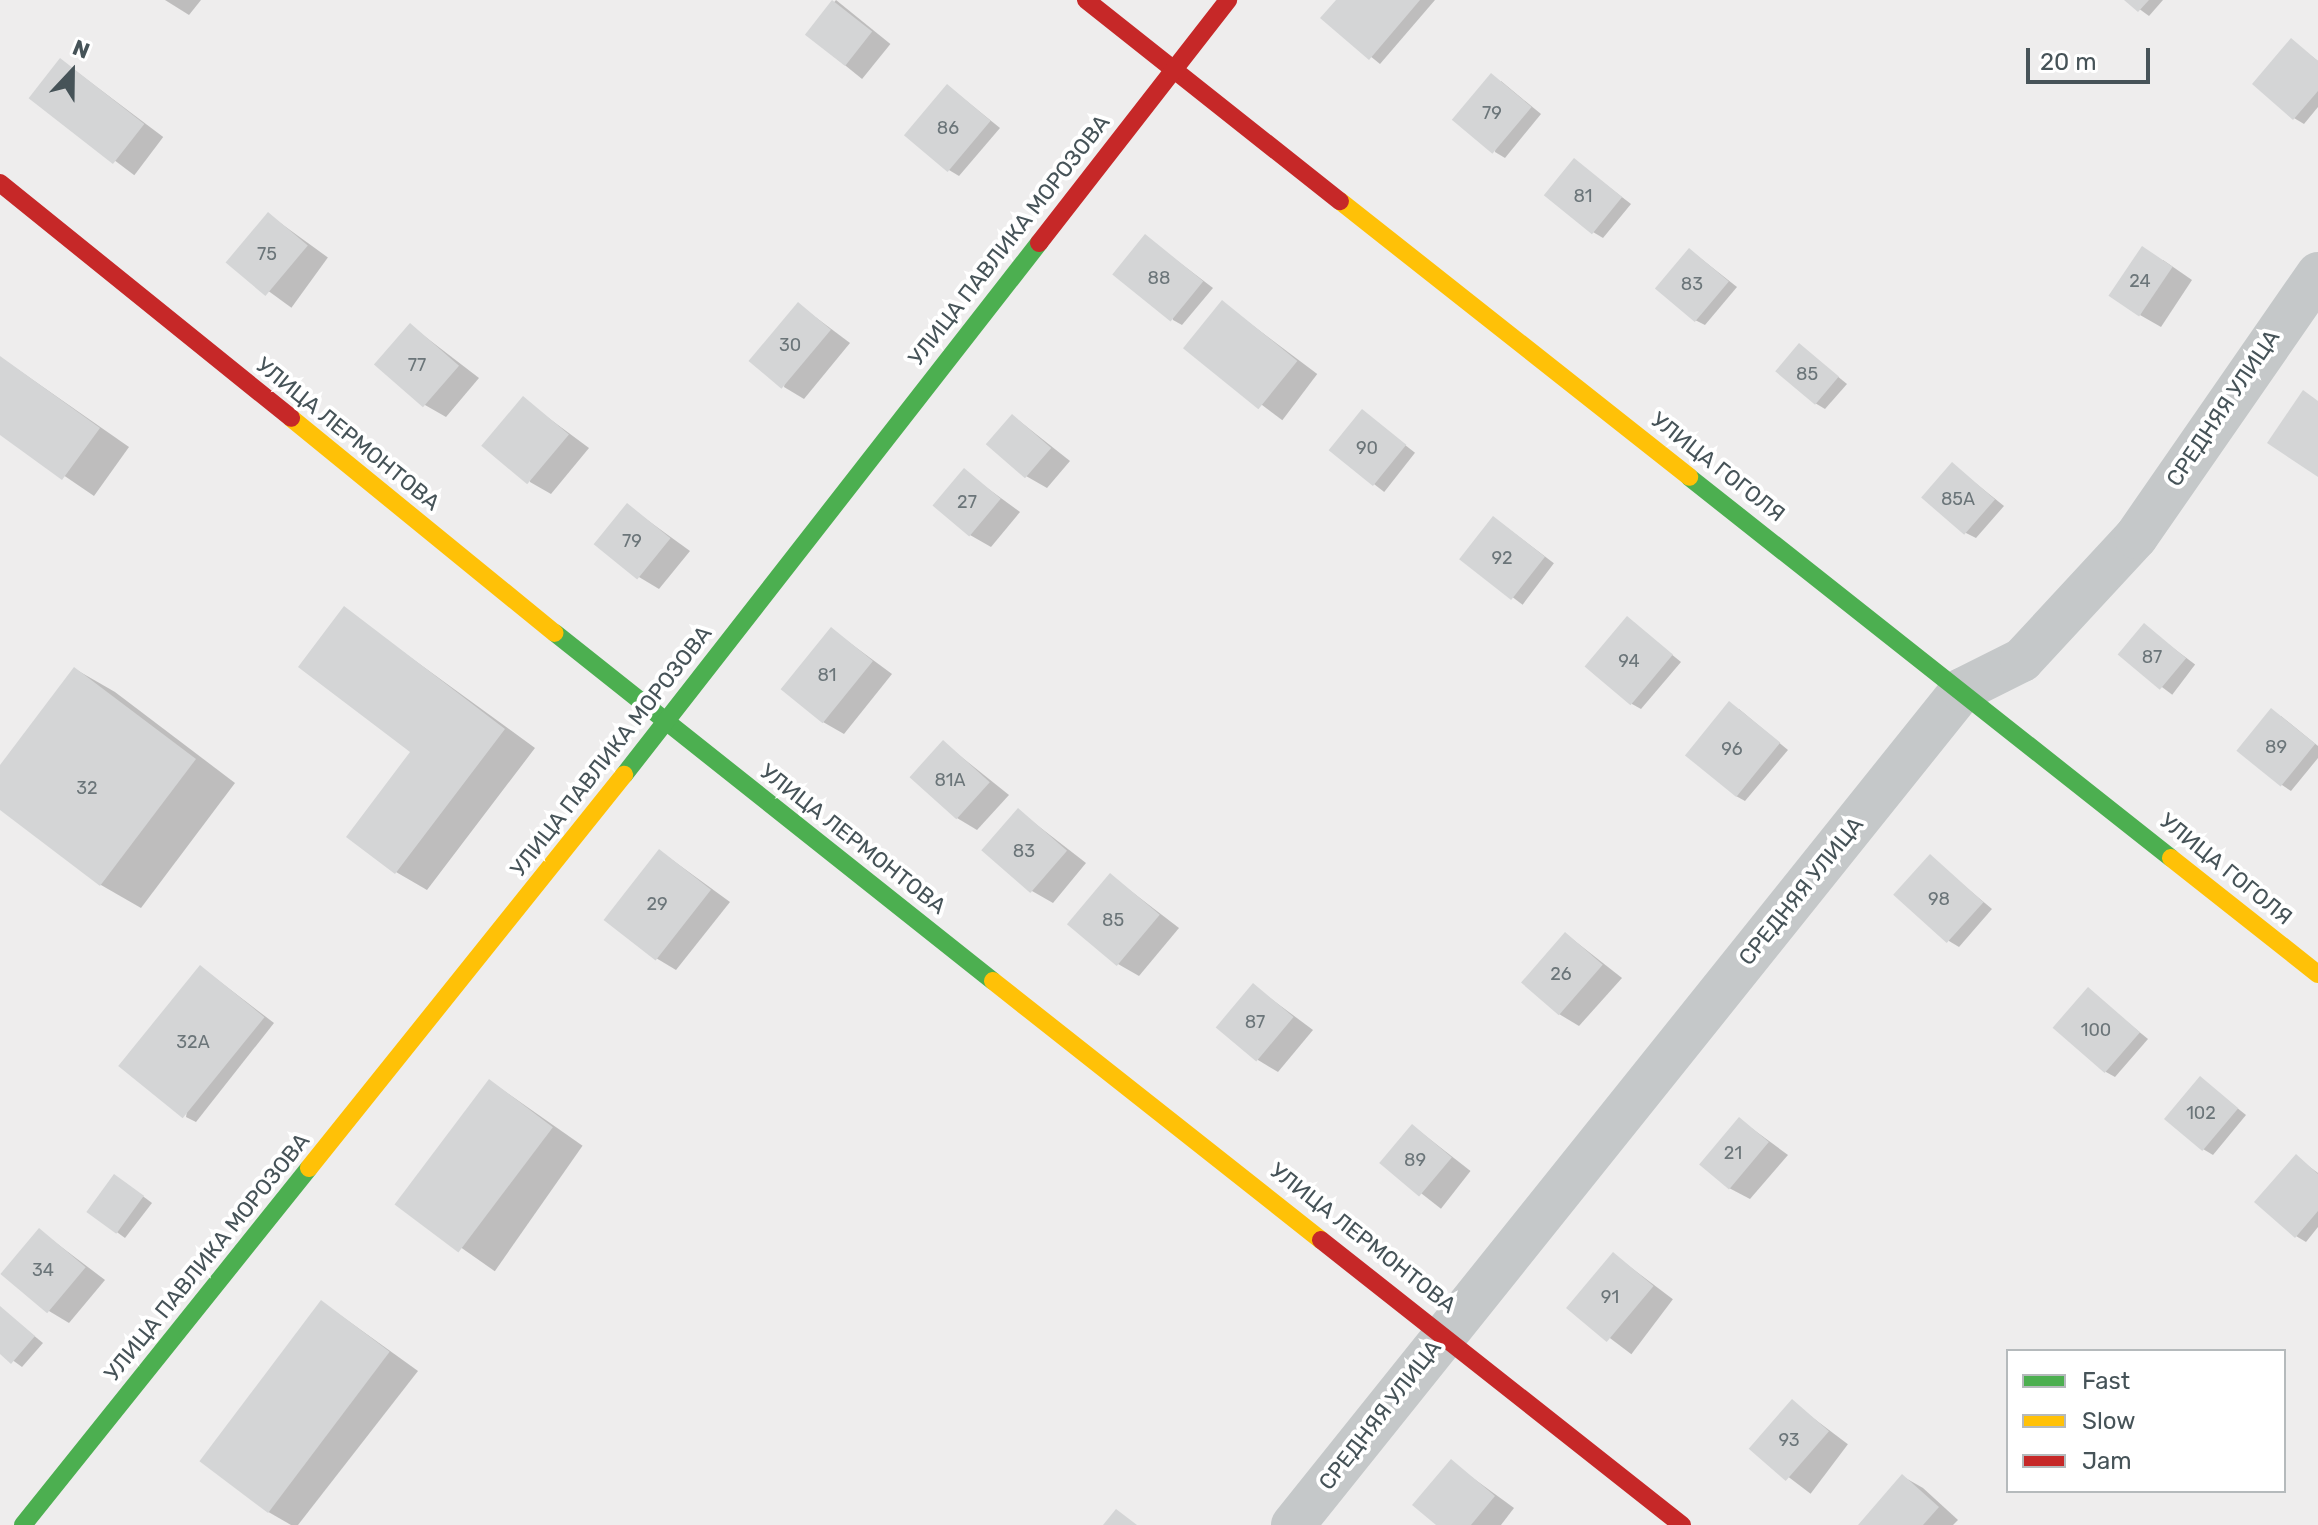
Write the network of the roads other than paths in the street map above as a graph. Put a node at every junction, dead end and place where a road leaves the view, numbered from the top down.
1 (1086, 0) edge
2 (1228, 0) edge
3 (1173, 69) junction
4 (0, 183) edge
5 (2318, 274) edge
6 (1962, 690) junction
7 (666, 722) junction
8 (2318, 974) edge
9 (1445, 1332) junction
10 (23, 1525) edge
11 (1293, 1525) edge
12 (1682, 1525) edge

1 - 3 street, УЛИЦА ГОГОЛЯ
2 - 3 street, УЛИЦА ПАВЛИКА МОРОЗОВА
3 - 6 street, УЛИЦА ГОГОЛЯ
3 - 7 street, УЛИЦА ПАВЛИКА МОРОЗОВА
4 - 7 street, УЛИЦА ЛЕРМОНТОВА
5 - 6 street, СРЕДНЯЯ УЛИЦА
6 - 8 street, УЛИЦА ГОГОЛЯ
6 - 9 street, СРЕДНЯЯ УЛИЦА
7 - 9 street, УЛИЦА ЛЕРМОНТОВА
7 - 10 street, УЛИЦА ПАВЛИКА МОРОЗОВА
9 - 11 street, СРЕДНЯЯ УЛИЦА
9 - 12 street, УЛИЦА ЛЕРМОНТОВА

